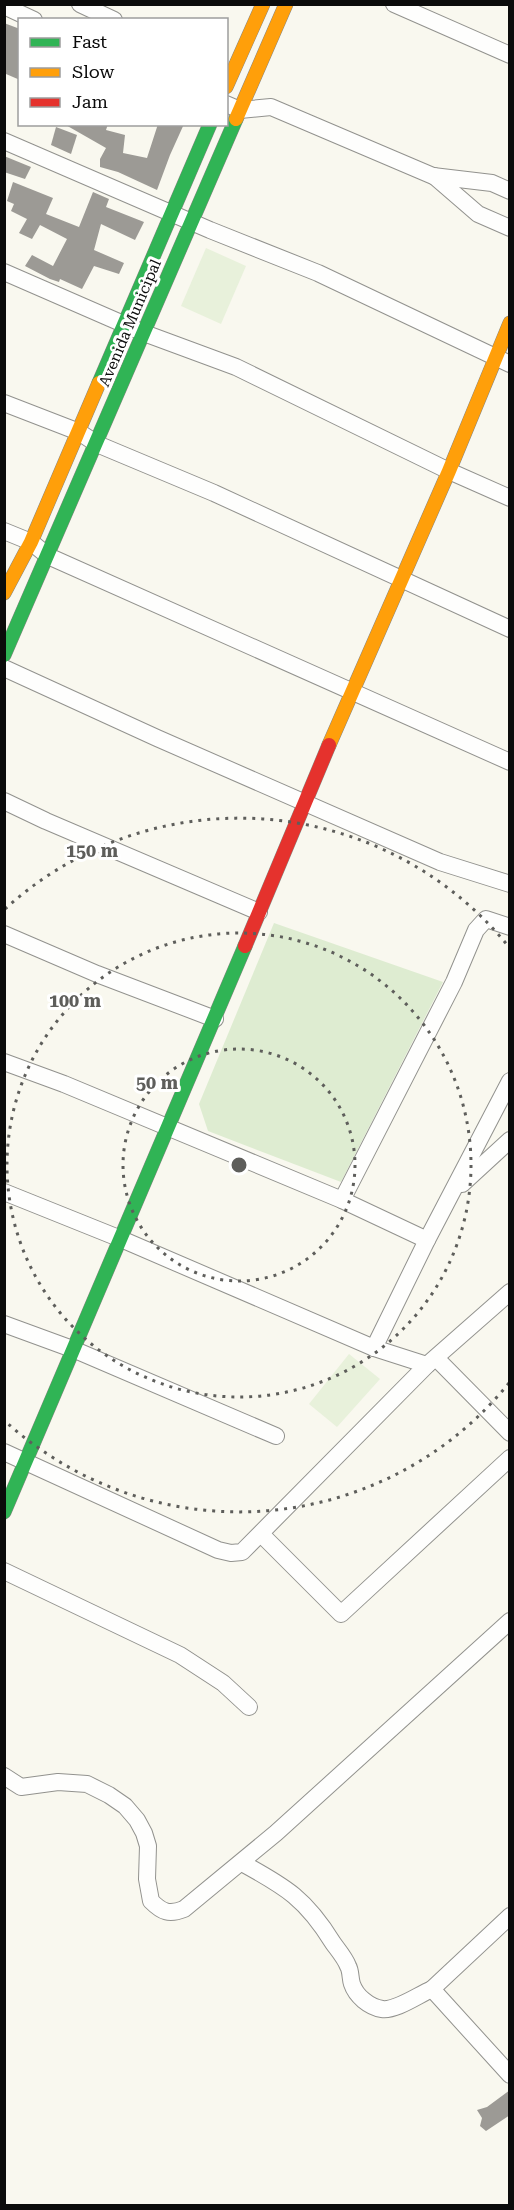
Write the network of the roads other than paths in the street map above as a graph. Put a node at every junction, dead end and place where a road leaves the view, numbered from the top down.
1 (80, 4) edge
2 (263, 4) edge
3 (286, 4) edge
4 (394, 4) edge
5 (4, 6) edge
6 (30, 18) edge
7 (110, 18) edge
8 (510, 55) edge
9 (229, 77) edge
10 (253, 82) junction
11 (233, 107) edge
12 (270, 107) junction
13 (209, 126) edge
14 (226, 126) edge
15 (4, 141) edge
16 (433, 176) junction
17 (510, 191) edge
18 (172, 213) junction
19 (191, 222) junction
20 (510, 228) edge
21 (4, 272) edge
22 (510, 323) edge
23 (125, 324) junction
24 (144, 333) junction
25 (502, 361) edge
26 (4, 403) edge
27 (79, 432) junction
28 (97, 444) junction
29 (449, 471) junction
30 (510, 498) edge
31 (4, 531) edge
32 (31, 542) junction
33 (48, 556) junction
34 (400, 580) junction
35 (4, 593) edge
36 (510, 629) edge
37 (4, 655) edge
38 (4, 668) edge
39 (351, 692) junction
40 (510, 762) edge
41 (4, 801) edge
42 (305, 804) junction
43 (510, 884) edge
44 (259, 912) junction
45 (510, 927) edge
46 (4, 933) edge
47 (215, 1019) junction
48 (4, 1062) edge
49 (510, 1081) edge
50 (169, 1128) junction
51 (510, 1140) edge
52 (4, 1192) edge
53 (453, 1193) junction
54 (342, 1200) junction
55 (121, 1239) junction
56 (427, 1240) junction
57 (510, 1292) edge
58 (4, 1324) edge
59 (374, 1348) junction
60 (75, 1350) junction
61 (431, 1362) junction
62 (510, 1433) edge
63 (276, 1436) dead end
64 (4, 1452) edge
65 (510, 1458) edge
66 (25, 1461) junction
67 (4, 1512) edge
68 (261, 1534) junction
69 (4, 1571) edge
70 (510, 1621) edge
71 (249, 1707) dead end
72 (4, 1776) edge
73 (242, 1863) junction
74 (510, 1916) edge
75 (432, 1989) junction
76 (510, 2075) edge

1 - 7 street
2 - 9 street
3 - 10 street, Avenida Municipal
4 - 8 street
5 - 6 street
9 - 10 street
10 - 11 street, Avenida Municipal
10 - 12 street
11 - 12 street
12 - 16 street
13 - 18 street, Avenida Municipal
14 - 19 street, Avenida Municipal
15 - 18 street
16 - 17 street
16 - 20 street
18 - 19 street
18 - 23 street, Avenida Municipal
19 - 24 street, Avenida Municipal
19 - 25 street
21 - 23 street
22 - 25 street
23 - 24 street
23 - 27 street, Avenida Municipal
24 - 28 street, Avenida Municipal
24 - 29 street
25 - 29 street
26 - 27 street
27 - 28 street
27 - 32 street, Avenida Municipal
28 - 33 street, Avenida Municipal
28 - 34 street
29 - 30 street
29 - 34 street
31 - 32 street
32 - 33 street
32 - 35 street, Avenida Municipal
33 - 37 street, Avenida Municipal
33 - 39 street
34 - 36 street
34 - 39 street
38 - 42 street
39 - 40 street
39 - 42 street
41 - 44 street
42 - 43 street
42 - 44 street
44 - 47 street
45 - 54 street
46 - 47 street
47 - 50 street
48 - 50 street
49 - 53 street
50 - 54 street
50 - 55 street
51 - 53 street
52 - 55 street
53 - 56 street
54 - 56 street
55 - 59 street
55 - 60 street
56 - 59 street
57 - 61 street
58 - 60 street
59 - 61 street
60 - 63 street
60 - 66 street
61 - 62 street
61 - 68 street
64 - 66 street
65 - 68 street
66 - 67 street
66 - 68 street
69 - 71 street
70 - 73 street
72 - 73 street
73 - 75 street
74 - 75 street
75 - 76 street

